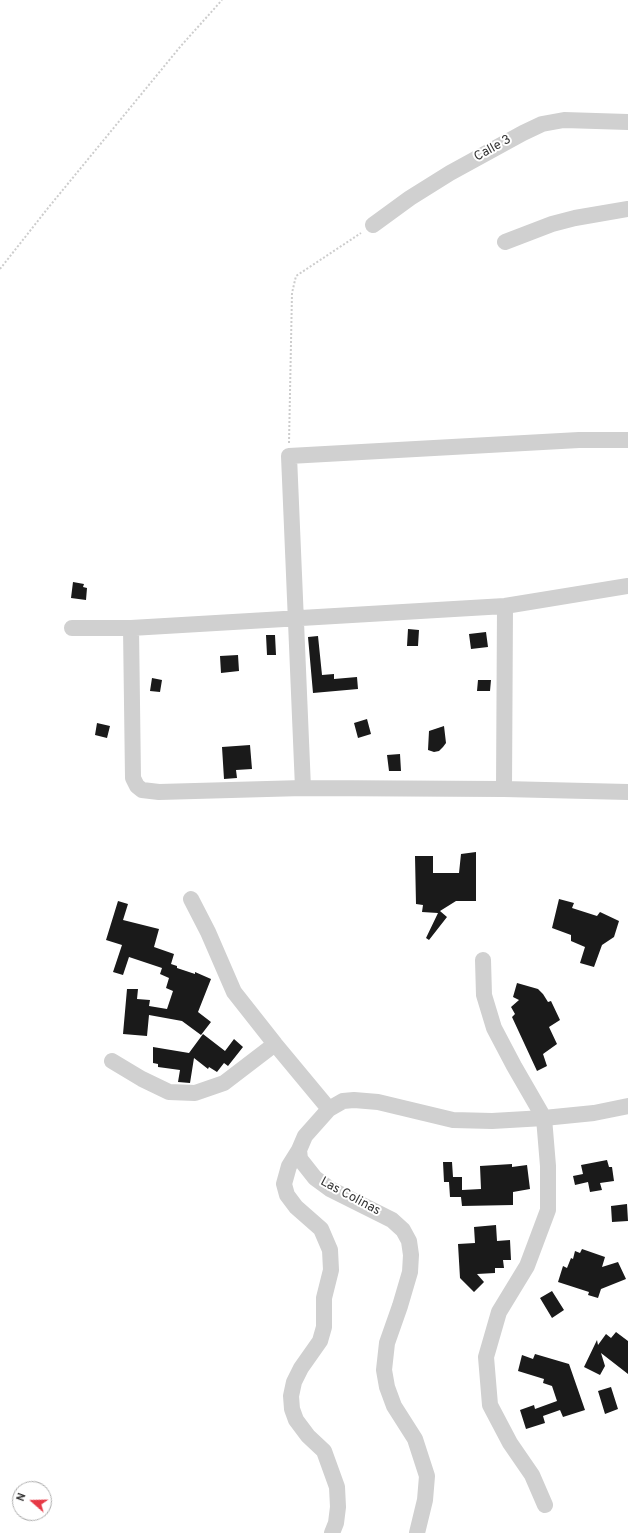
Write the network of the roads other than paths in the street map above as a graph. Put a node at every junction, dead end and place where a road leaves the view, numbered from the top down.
1 (628, 122) edge
2 (628, 209) edge
3 (373, 225) road end
4 (505, 242) dead end
5 (628, 440) edge
6 (628, 586) edge
7 (504, 606) junction
8 (295, 618) junction
9 (72, 628) dead end
10 (132, 628) junction
11 (303, 788) junction
12 (504, 789) junction
13 (628, 792) edge
14 (190, 900) dead end
15 (483, 960) dead end
16 (275, 1044) junction
17 (112, 1061) dead end
18 (628, 1106) edge
19 (328, 1109) junction
20 (544, 1118) junction
21 (299, 1150) junction
22 (545, 1505) dead end
23 (332, 1533) edge
24 (417, 1533) edge

1 - 3 street, Calle 3
2 - 4 street
5 - 8 street
6 - 7 street
7 - 8 street
7 - 12 street
8 - 10 street
8 - 11 street
9 - 10 street
10 - 11 street
11 - 12 street
12 - 13 street
14 - 16 street
15 - 20 street
16 - 17 street
16 - 19 street
18 - 20 street
19 - 20 street
19 - 21 street
20 - 22 street
21 - 23 street
21 - 24 street, Las Colinas

